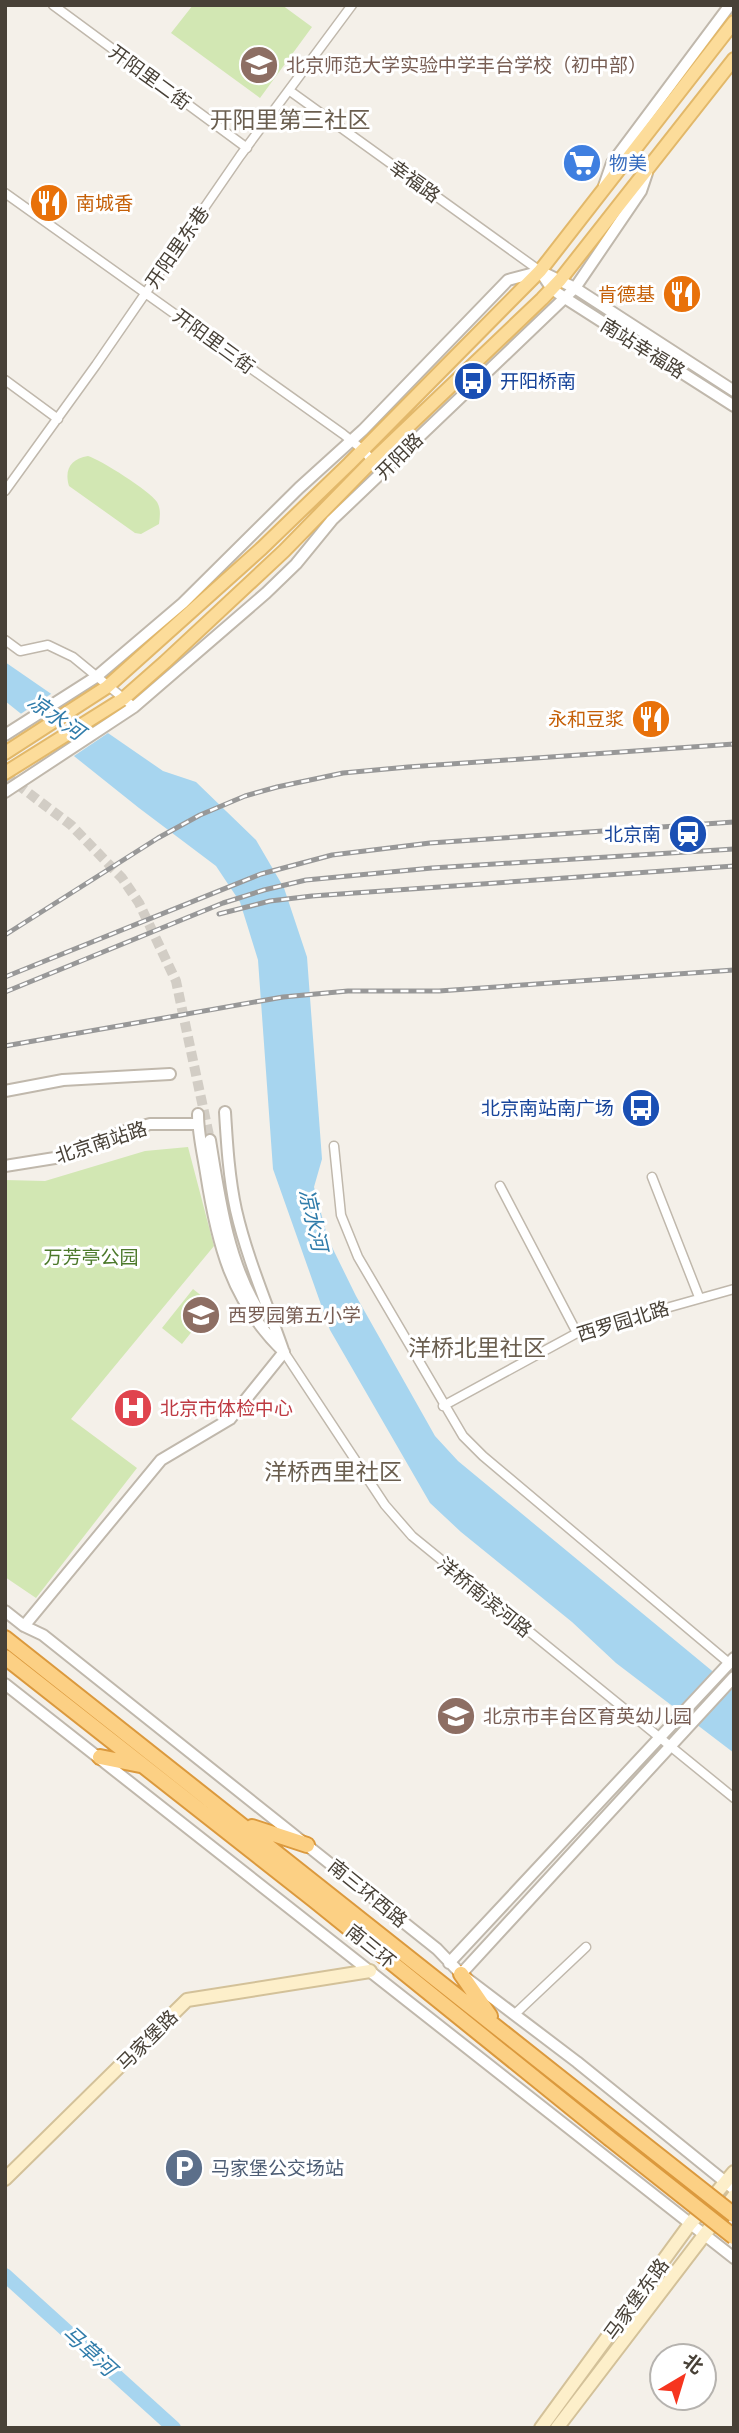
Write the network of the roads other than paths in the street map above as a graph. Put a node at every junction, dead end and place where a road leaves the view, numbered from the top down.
1 (53, 5) edge
2 (352, 5) edge
3 (730, 5) edge
4 (734, 22) edge
5 (734, 59) edge
6 (290, 91) junction
7 (247, 148) junction
8 (650, 167) junction
9 (603, 189) junction
10 (5, 193) edge
11 (540, 271) junction
12 (556, 285) junction
13 (575, 288) junction
14 (146, 292) junction
15 (565, 298) junction
16 (5, 380) edge
17 (734, 391) edge
18 (734, 406) edge
19 (58, 419) junction
20 (352, 441) junction
21 (363, 450) junction
22 (373, 460) junction
23 (382, 472) junction
24 (6, 487) edge
25 (5, 640) edge
26 (96, 677) junction
27 (107, 687) junction
28 (123, 698) junction
29 (134, 707) junction
30 (8, 733) edge
31 (5, 753) edge
32 (5, 773) edge
33 (5, 792) edge
34 (170, 1074) dead end
35 (5, 1091) edge
36 (225, 1112) dead end
37 (198, 1119) joint
38 (210, 1140) tunnel mouth
39 (334, 1146) dead end
40 (5, 1166) edge
41 (652, 1177) dead end
42 (499, 1186) dead end
43 (734, 1289) edge
44 (699, 1297) junction
45 (577, 1333) junction
46 (284, 1352) junction
47 (443, 1406) junction
48 (5, 1611) edge
49 (24, 1626) junction
50 (5, 1637) edge
51 (5, 1657) edge
52 (731, 1660) edge
53 (734, 1678) edge
54 (5, 1684) edge
55 (659, 1737) junction
56 (670, 1745) junction
57 (100, 1757) junction
58 (145, 1766) junction
59 (734, 1798) edge
60 (243, 1825) junction
61 (307, 1845) junction
62 (586, 1947) dead end
63 (449, 1963) junction
64 (370, 1971) junction
65 (461, 1974) junction
66 (515, 2014) junction
67 (496, 2026) junction
68 (5, 2179) edge
69 (731, 2181) edge
70 (734, 2196) edge
71 (734, 2215) edge
72 (690, 2224) junction
73 (703, 2234) junction
74 (734, 2237) edge
75 (734, 2258) edge
76 (541, 2428) edge
77 (556, 2428) edge

1 - 7 street, 开阳里二街
2 - 6 street, 开阳里东巷
3 - 9 street, 开阳路
4 - 9 main road, 开阳路
5 - 8 main road, 开阳路
6 - 7 street, 开阳里东巷
6 - 11 street, 幸福路
7 - 14 street, 开阳里东巷
8 - 12 main road, 开阳路
8 - 13 street, 开阳路
9 - 11 main road, 开阳路
10 - 14 street, 开阳里三街
11 - 12 street
11 - 20 street
11 - 21 main road, 开阳路
12 - 13 street, 南站幸福路
12 - 15 street, 南站幸福路
12 - 22 main road, 开阳路
13 - 15 street, 开阳路
13 - 17 street, 南站幸福路
14 - 19 street, 开阳里东巷
14 - 20 street, 开阳里三街
15 - 18 street, 南站幸福路
15 - 23 street, 开阳路
16 - 19 street
19 - 24 street, 开阳里东巷
20 - 21 street, 开阳里三街
20 - 26 street
21 - 22 street, 开阳里三街
21 - 27 main road, 开阳路
22 - 23 street, 开阳里三街
22 - 28 main road, 开阳路
23 - 29 street, 开阳路
25 - 26 street
26 - 27 street
26 - 30 street
27 - 28 street
27 - 31 main road, 开阳路
28 - 29 street
28 - 32 main road, 开阳路
29 - 33 street, 开阳路
34 - 35 street
36 - 46 street, 洋桥南滨河路
37 - 40 street, 北京南站路
37 - 46 street, 洋桥南滨河路
38 - 46 street, 洋桥南滨河路
39 - 47 street
41 - 44 street
42 - 45 street
43 - 44 street, 西罗园北路
44 - 45 street, 西罗园北路
45 - 47 street, 西罗园北路
46 - 49 street
46 - 55 street, 洋桥南滨河路
47 - 52 street
48 - 49 street, 南三环西路
49 - 61 street, 南三环西路
50 - 60 highway, 南三环
51 - 58 highway, 南三环
52 - 55 street
53 - 56 street
54 - 57 street
55 - 56 street, 洋桥南滨河路
55 - 63 street
56 - 59 street, 洋桥南滨河路
56 - 65 street
57 - 58 highway
57 - 64 street
58 - 74 highway, 南三环, bridge
60 - 61 highway
60 - 67 highway, 南三环
61 - 63 street, 南三环西路
62 - 66 street
63 - 65 street, 南三环西路
64 - 68 main road, 马家堡路
64 - 72 street
65 - 66 street, 南三环西路
65 - 67 highway
66 - 69 street, 南三环西路
67 - 71 highway, 南三环, bridge
69 - 72 main road, 马家堡东路
70 - 73 main road, 马家堡东路
72 - 73 street
72 - 76 main road, 马家堡东路
73 - 75 street
73 - 77 main road, 马家堡东路

